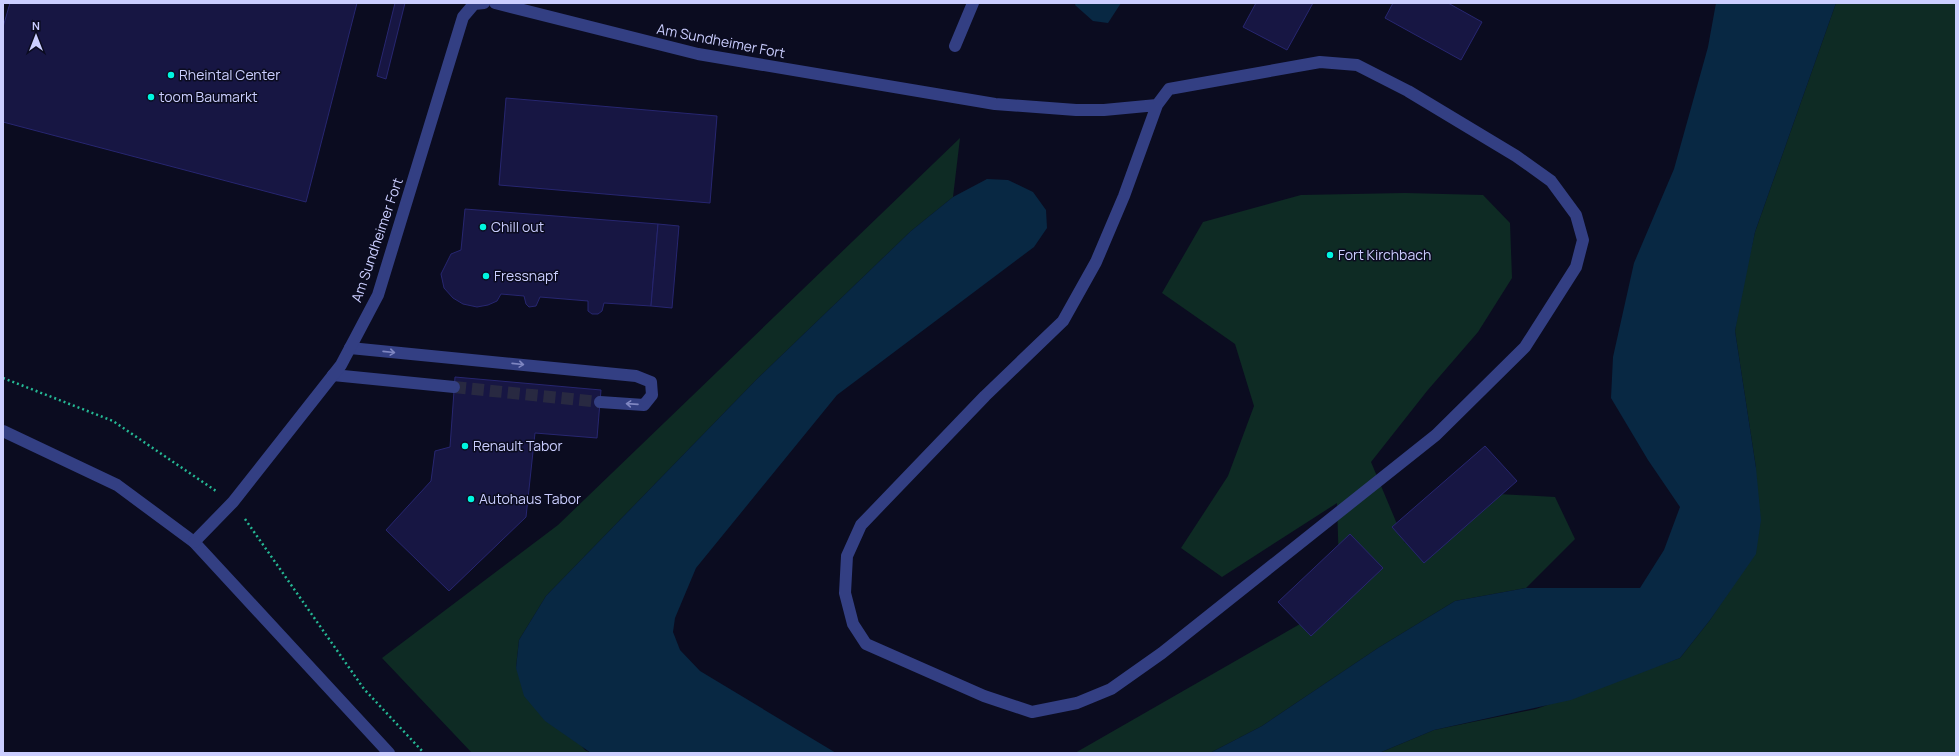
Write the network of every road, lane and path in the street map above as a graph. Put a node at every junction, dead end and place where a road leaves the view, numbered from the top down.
1 (477, 3) edge
2 (495, 3) edge
3 (973, 3) edge
4 (955, 46) dead end
5 (1157, 105) junction
6 (350, 348) junction
7 (333, 376) junction
8 (3, 378) edge
9 (454, 387) tunnel mouth
10 (600, 402) tunnel mouth
11 (3, 431) edge
12 (233, 502) junction
13 (194, 542) junction
14 (389, 753) edge
15 (424, 753) edge

1 - 6 street, Am Sundheimer Fort
2 - 5 street, Am Sundheimer Fort
3 - 4 street
5 - 5 street
6 - 7 street, Am Sundheimer Fort
6 -> 10 street
7 - 9 street
7 - 12 street, Am Sundheimer Fort
8 - 12 path
11 - 13 street
12 - 13 street, Am Sundheimer Fort
12 - 15 path
13 - 14 street

